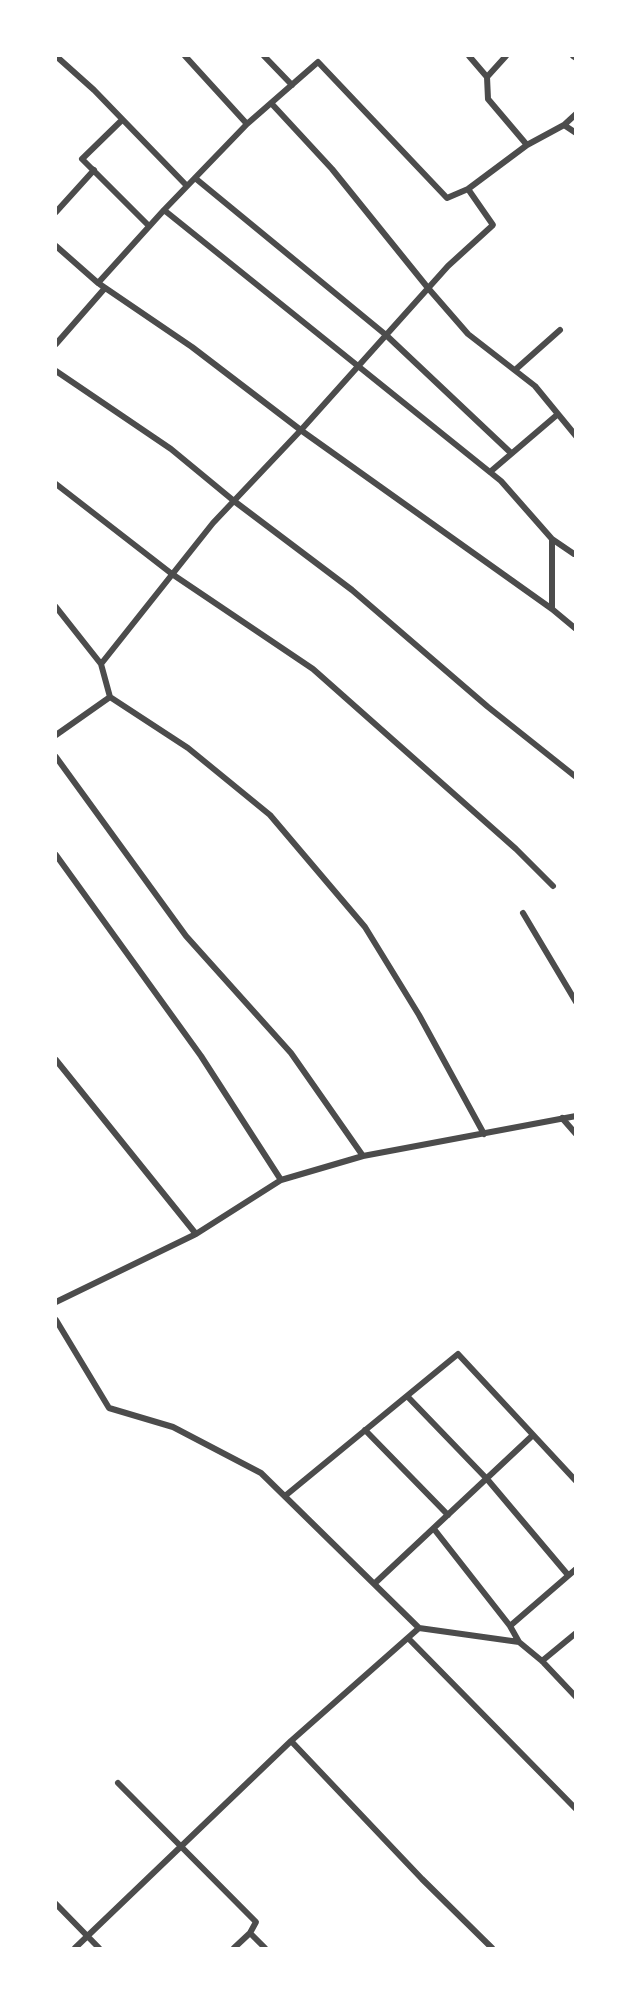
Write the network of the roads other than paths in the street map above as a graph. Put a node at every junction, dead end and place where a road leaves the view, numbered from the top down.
1 (56, 56) edge
2 (185, 56) edge
3 (264, 56) edge
4 (469, 56) edge
5 (506, 56) edge
6 (317, 58) edge
7 (487, 77) junction
8 (292, 85) junction
9 (271, 103) junction
10 (576, 114) edge
11 (122, 120) junction
12 (247, 124) junction
13 (564, 125) junction
14 (576, 133) edge
15 (527, 145) junction
16 (94, 170) junction
17 (195, 178) junction
18 (187, 186) junction
19 (468, 189) junction
20 (58, 201) edge
21 (164, 210) junction
22 (56, 212) edge
23 (149, 226) junction
24 (56, 246) edge
25 (98, 283) junction
26 (105, 288) junction
27 (428, 288) junction
28 (560, 330) dead end
29 (386, 335) junction
30 (56, 344) edge
31 (358, 367) junction
32 (515, 370) junction
33 (56, 371) edge
34 (558, 414) junction
35 (301, 430) junction
36 (576, 436) edge
37 (511, 453) junction
38 (490, 472) junction
39 (56, 484) edge
40 (234, 501) junction
41 (552, 539) junction
42 (576, 553) edge
43 (172, 574) junction
44 (56, 607) edge
45 (552, 609) junction
46 (576, 628) edge
47 (101, 664) junction
48 (110, 697) junction
49 (56, 735) edge
50 (56, 758) edge
51 (576, 777) edge
52 (56, 855) edge
53 (554, 886) dead end
54 (523, 914) dead end
55 (576, 1002) edge
56 (56, 1060) edge
57 (576, 1116) edge
58 (561, 1118) junction
59 (484, 1134) junction
60 (576, 1134) edge
61 (363, 1155) junction
62 (281, 1180) junction
63 (196, 1234) junction
64 (56, 1302) edge
65 (56, 1320) edge
66 (406, 1396) junction
67 (365, 1430) junction
68 (533, 1435) junction
69 (487, 1479) junction
70 (576, 1481) edge
71 (285, 1496) junction
72 (448, 1515) junction
73 (434, 1529) junction
74 (576, 1569) edge
75 (568, 1575) junction
76 (374, 1584) junction
77 (510, 1626) junction
78 (419, 1628) junction
79 (576, 1633) edge
80 (408, 1638) junction
81 (519, 1642) junction
82 (542, 1661) junction
83 (576, 1697) edge
84 (291, 1742) junction
85 (117, 1783) dead end
86 (576, 1809) edge
87 (181, 1848) junction
88 (56, 1904) edge
89 (250, 1933) junction
90 (87, 1937) junction
91 (75, 1948) edge
92 (99, 1948) edge
93 (234, 1948) edge
94 (265, 1948) edge
95 (492, 1948) edge

1 - 11 street
2 - 12 street
3 - 8 street
4 - 7 street
5 - 7 street
6 - 8 street
6 - 19 street
7 - 15 street
8 - 9 street
9 - 12 street
9 - 27 street
10 - 13 street
11 - 16 street
11 - 18 street
12 - 17 street
13 - 14 street
13 - 15 street
15 - 19 street
16 - 20 street
16 - 23 street
17 - 18 street
17 - 29 street
18 - 21 street
19 - 27 street
20 - 22 street
21 - 23 street
21 - 31 street
23 - 25 street
24 - 25 street
25 - 26 street
26 - 30 street
26 - 35 street
27 - 29 street
27 - 32 street
28 - 32 street
29 - 31 street
29 - 37 street
31 - 35 street
31 - 38 street
32 - 34 street
33 - 40 street
34 - 36 street
34 - 37 street
35 - 40 street
35 - 45 street
37 - 38 street
38 - 41 street
39 - 43 street
40 - 43 street
40 - 51 street
41 - 42 street
41 - 45 street
43 - 47 street
43 - 53 street
44 - 47 street
45 - 46 street
47 - 48 street
48 - 49 street
48 - 59 street
50 - 61 street
52 - 62 street
54 - 55 street
56 - 63 street
57 - 58 street
58 - 59 street
58 - 60 street
59 - 61 street
61 - 62 street
62 - 63 street
63 - 64 street
65 - 71 street
66 - 67 street
66 - 68 street
66 - 69 street
67 - 71 street
67 - 72 street
68 - 69 street
68 - 70 street
69 - 72 street
69 - 75 street
71 - 76 street
72 - 73 street
73 - 76 street
73 - 77 street
74 - 75 street
75 - 77 street
76 - 78 street
77 - 81 street
78 - 80 street
78 - 81 street
79 - 82 street
80 - 84 street
80 - 86 street
81 - 82 street
82 - 83 street
84 - 87 street
84 - 95 street
85 - 87 street
87 - 89 street
87 - 90 street
88 - 90 street
89 - 93 street
89 - 94 street
90 - 91 street
90 - 92 street

